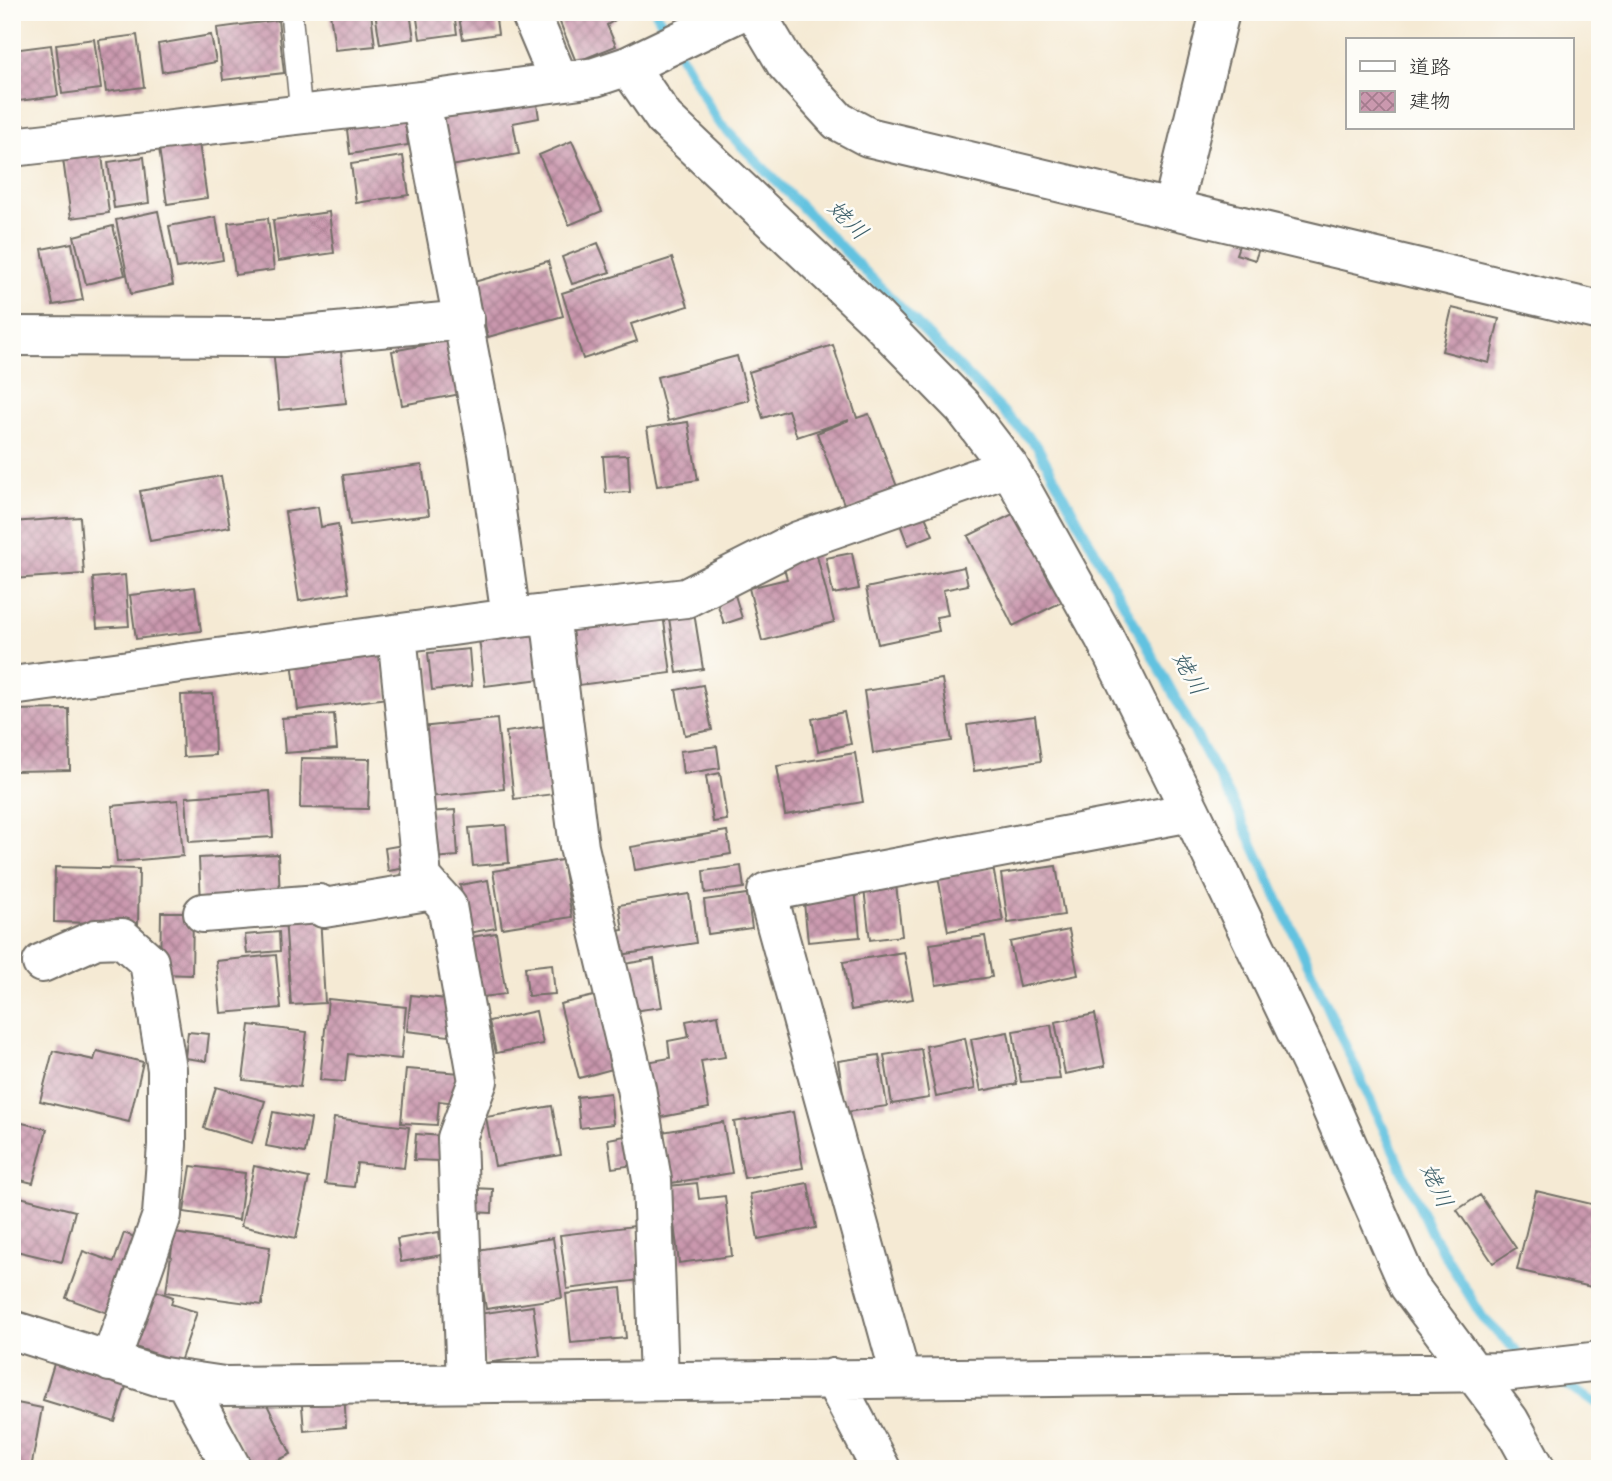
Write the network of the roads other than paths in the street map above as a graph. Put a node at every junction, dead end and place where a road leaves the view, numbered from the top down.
1 (291, 12) edge
2 (530, 12) edge
3 (740, 12) edge
4 (755, 12) edge
5 (1220, 12) edge
6 (634, 63) junction
7 (559, 81) junction
8 (421, 101) junction
9 (301, 113) junction
10 (12, 147) edge
11 (1172, 209) junction
12 (1600, 312) edge
13 (465, 320) junction
14 (12, 336) edge
15 (1009, 467) junction
16 (550, 614) junction
17 (511, 618) junction
18 (397, 634) junction
19 (12, 685) edge
20 (1191, 812) junction
21 (433, 890) junction
22 (203, 913) dead end
23 (42, 963) dead end
24 (12, 1330) edge
25 (1598, 1361) edge
26 (110, 1362) junction
27 (1489, 1372) junction
28 (833, 1378) junction
29 (901, 1378) junction
30 (659, 1380) junction
31 (185, 1381) junction
32 (466, 1383) junction
33 (232, 1469) edge
34 (881, 1469) edge
35 (1536, 1469) edge

1 - 9 lane
2 - 7 street
3 - 6 street
4 - 11 street
5 - 11 street
6 - 7 street
6 - 15 street
7 - 8 street
8 - 9 street
8 - 13 street
9 - 10 street
11 - 12 street
13 - 14 street
13 - 17 street
15 - 16 street
15 - 20 street
16 - 17 street
16 - 30 street
17 - 18 street
18 - 19 street
18 - 21 street
20 - 27 street
20 - 29 street
21 - 22 street
21 - 32 street
23 - 26 street
24 - 26 street
25 - 27 street
26 - 31 street
27 - 29 street
27 - 35 street
28 - 29 street
28 - 30 street
28 - 34 street
30 - 32 street
31 - 32 street
31 - 33 street

